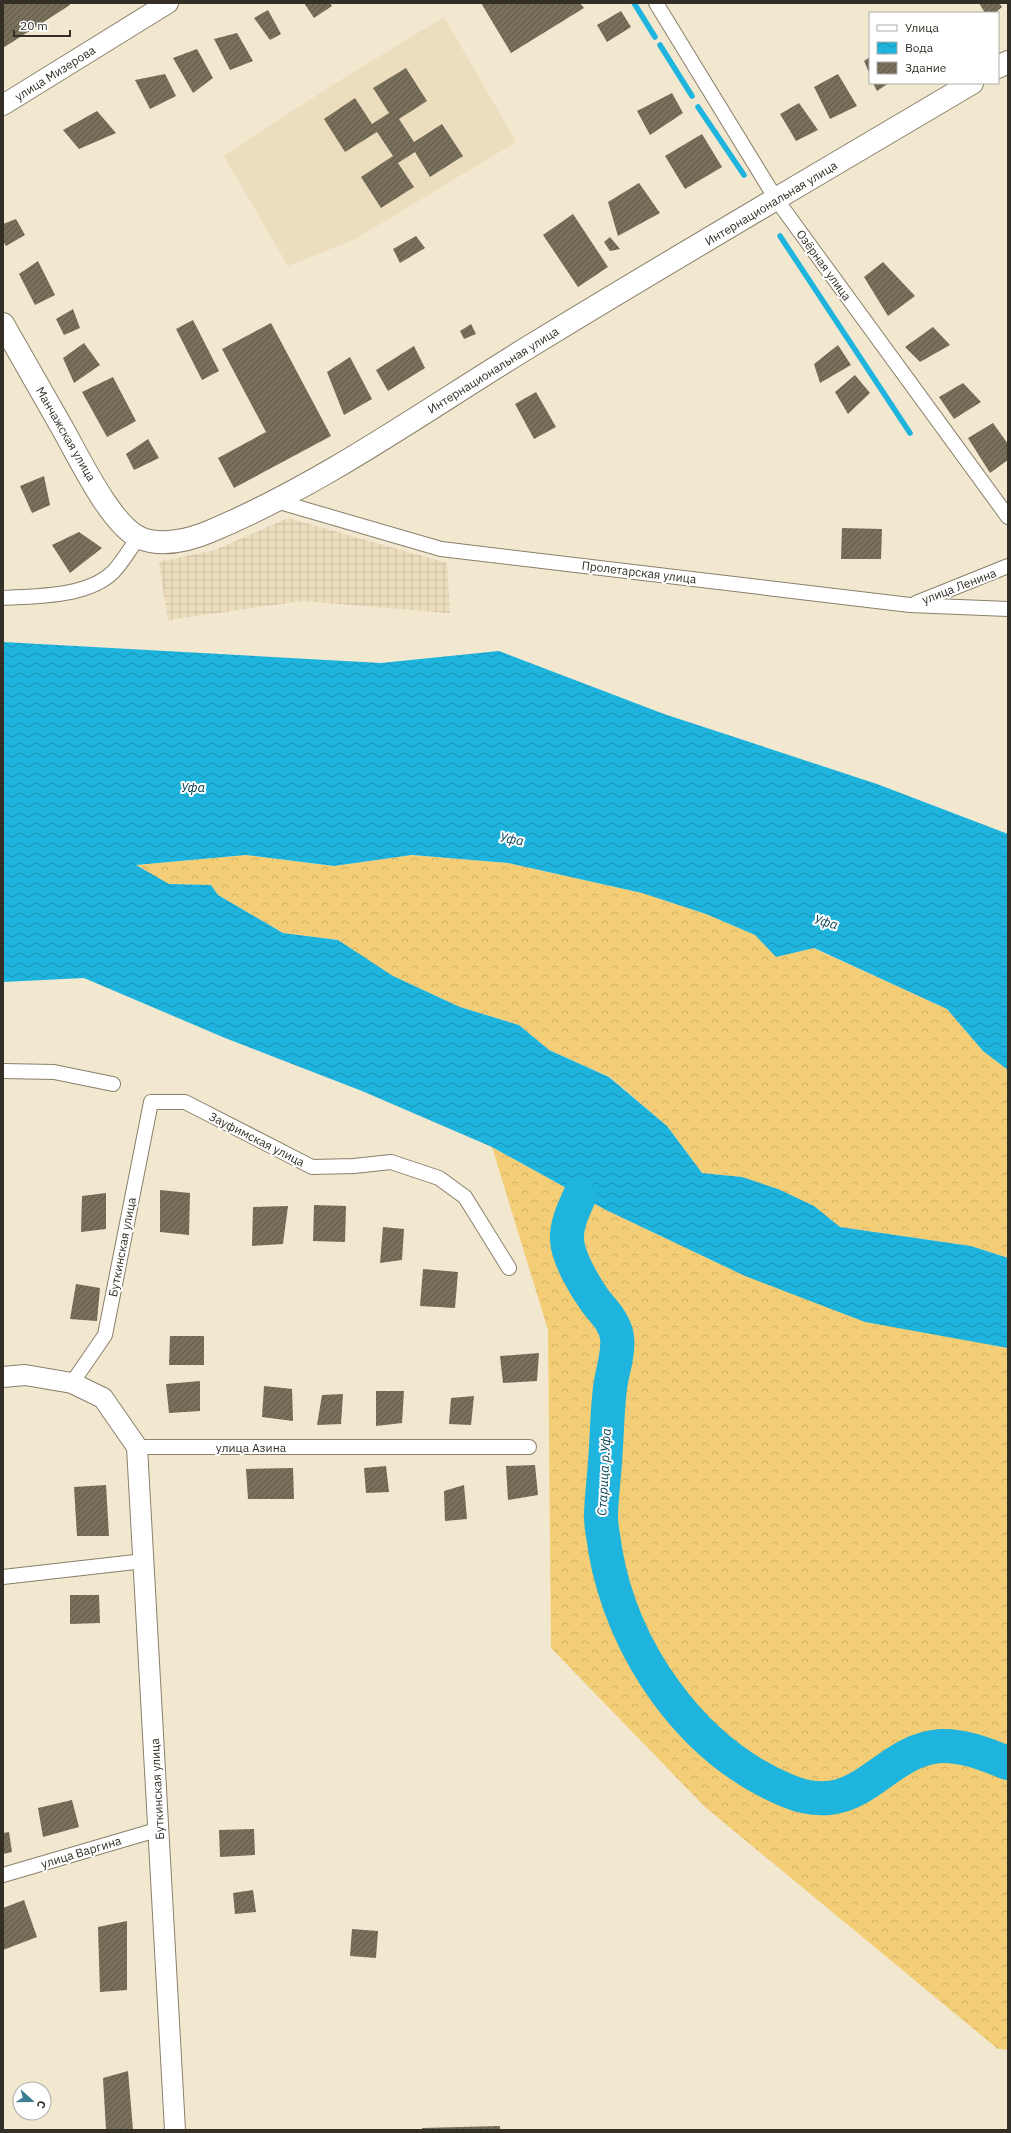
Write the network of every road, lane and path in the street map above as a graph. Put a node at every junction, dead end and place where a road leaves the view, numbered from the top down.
1 (168, 3) edge
2 (656, 3) edge
3 (1008, 62) edge
4 (999, 66) edge
5 (970, 84) edge
6 (3, 105) edge
7 (776, 199) junction
8 (3, 324) edge
9 (276, 501) junction
10 (1008, 517) edge
11 (139, 537) junction
12 (1008, 566) edge
13 (3, 598) edge
14 (910, 605) junction
15 (1008, 609) edge
16 (3, 1071) edge
17 (113, 1084) dead end
18 (151, 1102) joint
19 (508, 1268) dead end
20 (3, 1377) edge
21 (72, 1383) junction
22 (137, 1447) junction
23 (529, 1447) dead end
24 (144, 1561) junction
25 (3, 1577) edge
26 (160, 1829) junction
27 (3, 1875) edge
28 (176, 2130) edge

1 - 6 street, улица Мизерова
2 - 7 street, Озёрная улица
3 - 4 main road
5 - 7 main road, Интернациональная улица
7 - 9 main road, Интернациональная улица
7 - 10 street, Озёрная улица
8 - 11 main road, Манчажская улица
9 - 11 main road, Интернациональная улица
9 - 14 street, Пролетарская улица
11 - 13 street
12 - 14 street, улица Ленина
14 - 15 street, Пролетарская улица
16 - 17 street
18 - 19 street, Зауфимская улица
18 - 21 street, Буткинская улица
20 - 21 street
21 - 22 street
22 - 23 street, улица Азина
22 - 24 street, Буткинская улица
24 - 25 street
24 - 26 street, Буткинская улица
26 - 27 street, улица Варгина
26 - 28 street, Буткинская улица

